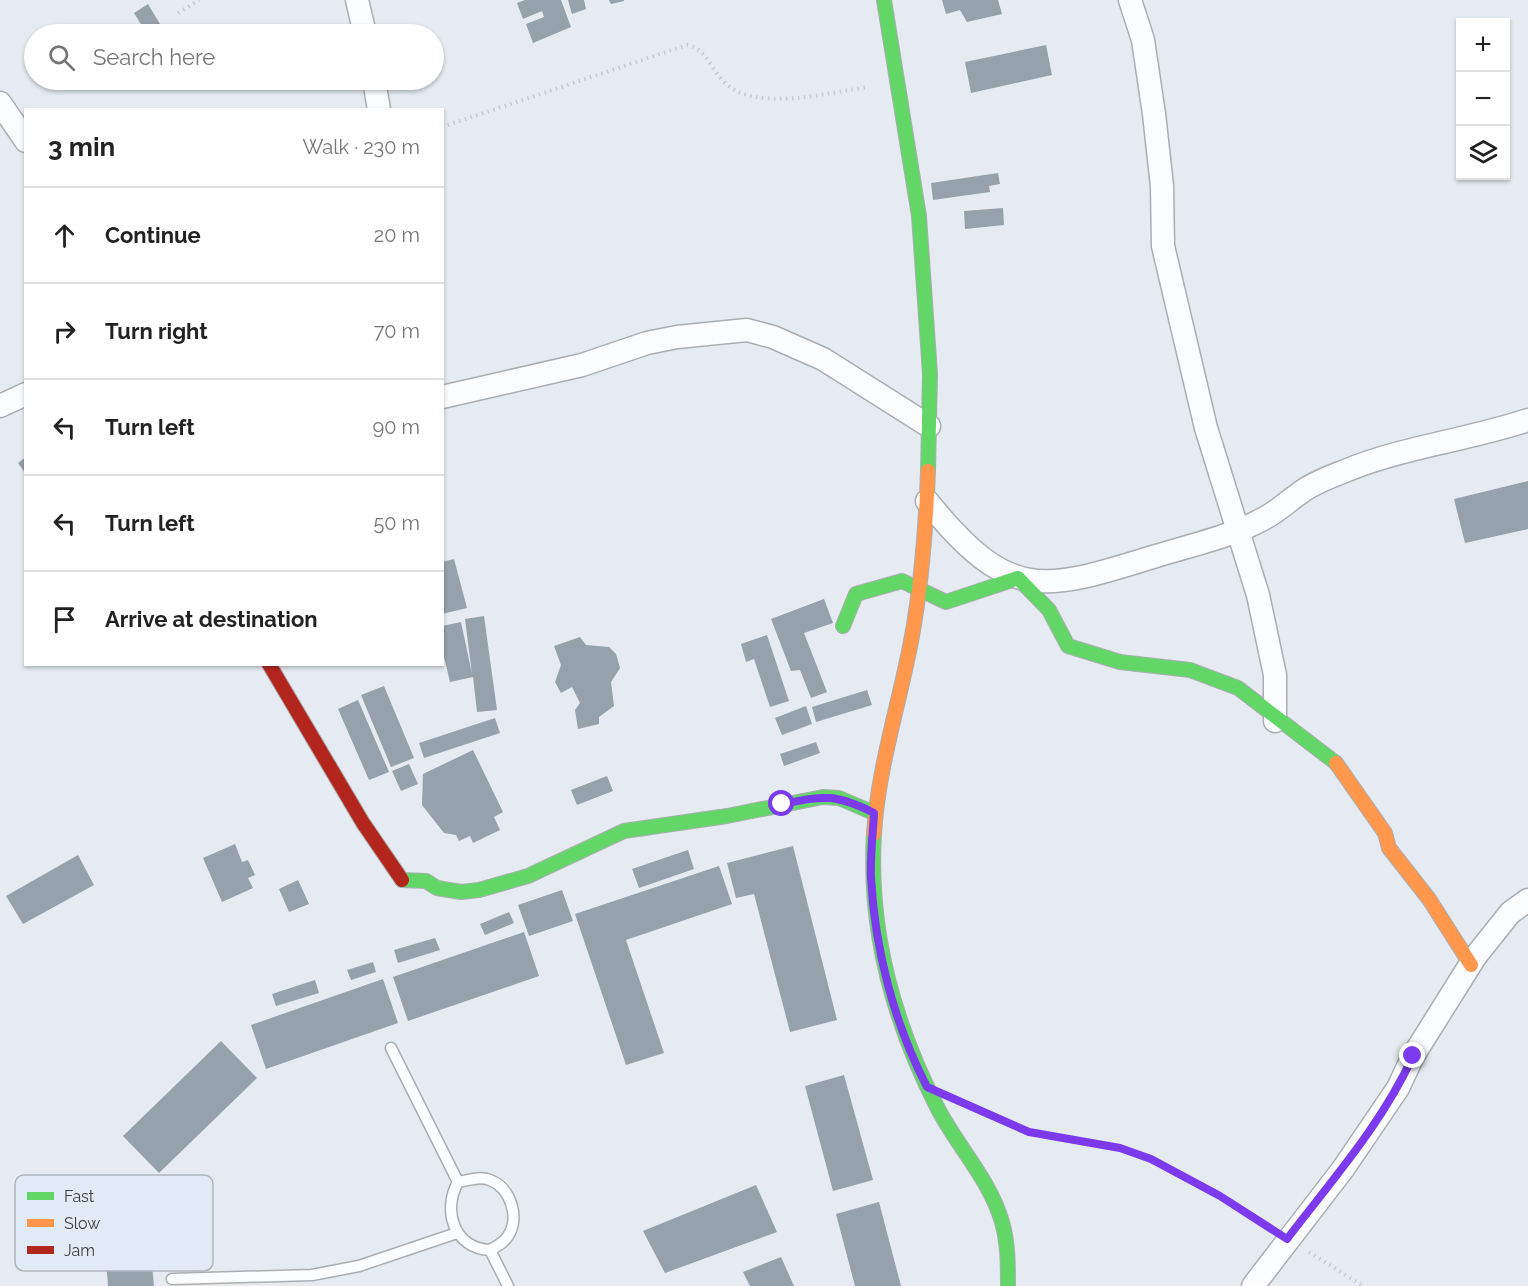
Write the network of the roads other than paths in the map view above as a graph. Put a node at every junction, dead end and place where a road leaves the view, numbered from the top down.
1 (357, 0) edge
2 (884, 0) edge
3 (1130, 0) edge
4 (362, 24) edge
5 (376, 90) edge
6 (0, 103) edge
7 (379, 108) edge
8 (24, 138) edge
9 (24, 395) edge
10 (444, 397) edge
11 (0, 406) edge
12 (1528, 420) edge
13 (929, 426) junction
14 (927, 501) junction
15 (1239, 530) junction
16 (1018, 578) junction
17 (918, 589) junction
18 (843, 626) dead end
19 (270, 666) edge
20 (1275, 719) junction
21 (874, 813) junction
22 (1528, 900) edge
23 (1471, 965) junction
24 (391, 1047) dead end
25 (458, 1182) junction
26 (457, 1233) junction
27 (490, 1250) junction
28 (172, 1279) dead end
29 (508, 1286) edge
30 (1008, 1286) edge
31 (1253, 1286) edge

1 - 4 street
2 - 13 street
3 - 15 street
5 - 7 street
6 - 8 street
9 - 11 street
10 - 13 street
12 - 15 street
13 - 14 street
14 - 16 street
14 - 17 street
15 - 16 street
15 - 20 street
16 - 17 street
16 - 20 street
17 - 18 street
17 - 21 street
19 - 21 street
20 - 23 street
21 - 30 street
22 - 23 street
23 - 31 street
24 - 25 lane
25 - 26 lane
25 - 27 lane
26 - 27 lane
26 - 28 lane
27 - 29 lane

